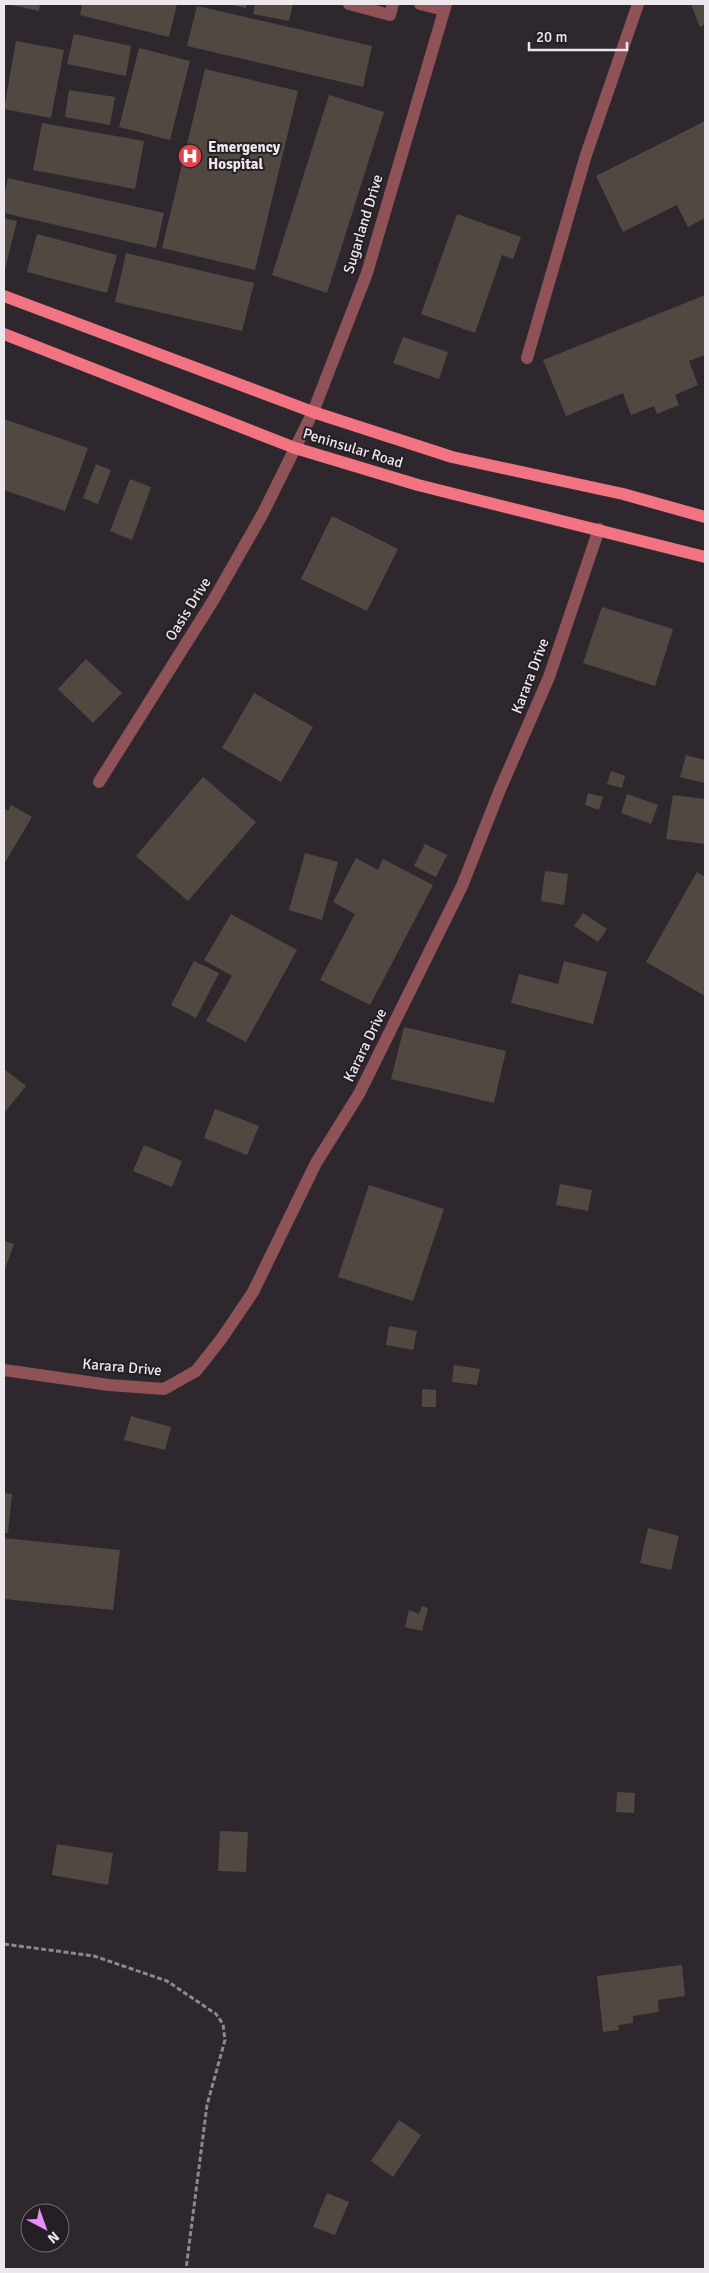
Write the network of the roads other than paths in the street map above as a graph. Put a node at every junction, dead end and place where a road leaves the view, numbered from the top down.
1 (349, 4) edge
2 (393, 4) edge
3 (420, 4) edge
4 (638, 4) edge
5 (445, 7) edge
6 (4, 296) edge
7 (4, 334) edge
8 (527, 358) dead end
9 (313, 412) junction
10 (295, 448) junction
11 (705, 516) edge
12 (599, 529) junction
13 (705, 557) edge
14 (99, 782) dead end
15 (4, 1370) edge

1 - 2 street
3 - 5 street
4 - 8 street
5 - 9 street, Sugarland Drive
6 - 9 main road, Peninsular Road
7 - 10 main road, Peninsular Road
9 - 10 street, Sugarland Drive
9 - 11 main road, Peninsular Road
10 - 12 main road, Peninsular Road
10 - 14 street, Oasis Drive
12 - 13 main road, Peninsular Road
12 - 15 street, Karara Drive

